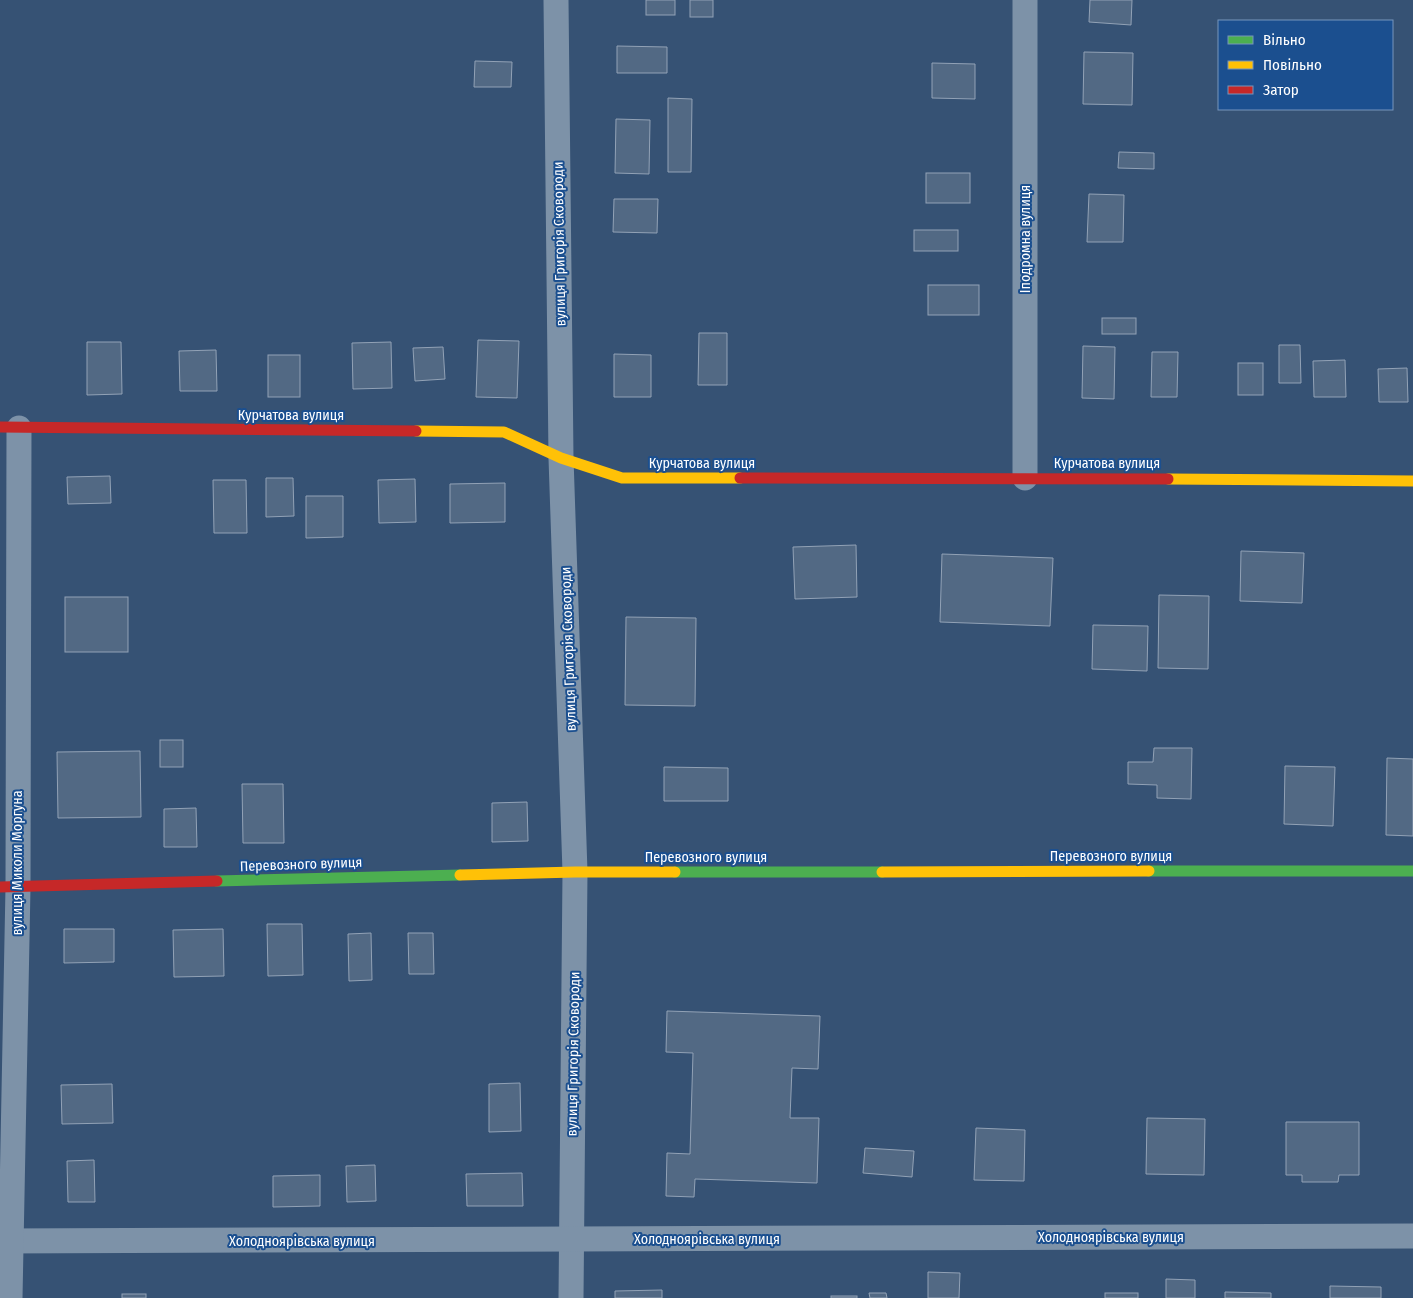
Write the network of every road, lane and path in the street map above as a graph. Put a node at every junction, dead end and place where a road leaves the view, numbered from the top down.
1 (556, 0) edge
2 (1026, 0) edge
3 (10, 428) edge
4 (561, 458) junction
5 (1025, 478) junction
6 (1413, 481) edge
7 (1413, 871) edge
8 (575, 872) junction
9 (9, 887) edge
10 (1413, 1236) edge
11 (570, 1240) junction
12 (6, 1241) edge
13 (10, 1298) edge
14 (571, 1298) edge

1 - 4 street, вулиця Григорія Сковороди
2 - 5 street, Іподромна вулиця
3 - 4 street, Курчатова вулиця
3 - 9 street, вулиця Миколи Моргуна
4 - 5 street, Курчатова вулиця
4 - 8 street, вулиця Григорія Сковороди
5 - 6 street, Курчатова вулиця
7 - 8 street, Перевозного вулиця
8 - 9 street, Перевозного вулиця
8 - 11 street, вулиця Григорія Сковороди
9 - 12 street, вулиця Миколи Моргуна
10 - 11 street, Холодноярівська вулиця
11 - 12 street, Холодноярівська вулиця
11 - 14 street, вулиця Григорія Сковороди
12 - 13 street, вулиця Миколи Моргуна

